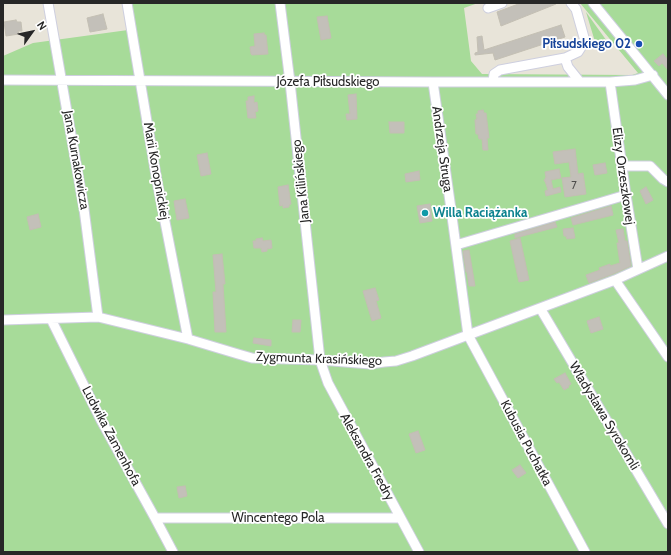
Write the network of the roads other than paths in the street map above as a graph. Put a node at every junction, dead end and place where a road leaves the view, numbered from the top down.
1 (48, 3) edge
2 (127, 3) edge
3 (280, 3) edge
4 (502, 3) edge
5 (572, 3) edge
6 (593, 3) edge
7 (488, 8) dead end
8 (565, 58) junction
9 (653, 75) junction
10 (3, 80) edge
11 (62, 80) junction
12 (141, 80) junction
13 (290, 82) junction
14 (433, 82) junction
15 (494, 82) junction
16 (580, 82) junction
17 (610, 82) junction
18 (667, 91) edge
19 (622, 166) junction
20 (668, 182) edge
21 (626, 195) junction
22 (456, 245) junction
23 (668, 256) edge
24 (638, 269) junction
25 (615, 280) junction
26 (540, 308) junction
27 (98, 317) junction
28 (51, 319) junction
29 (3, 320) edge
30 (468, 335) junction
31 (188, 339) junction
32 (668, 357) edge
33 (320, 360) junction
34 (155, 518) junction
35 (400, 518) junction
36 (668, 524) edge
37 (173, 552) edge
38 (419, 552) edge
39 (585, 552) edge

1 - 11 street, Jana Kurnakowicza
2 - 12 street, Marii Konopnickiej
3 - 13 street, Jana Kilińskiego
4 - 7 street
5 - 8 street
6 - 9 street
8 - 15 street
8 - 16 street
9 - 17 street, Józefa Piłsudskiego
9 - 18 street
10 - 11 street, Józefa Piłsudskiego
11 - 12 street, Józefa Piłsudskiego
11 - 27 street, Jana Kurnakowicza
12 - 13 street, Józefa Piłsudskiego
12 - 31 street, Marii Konopnickiej
13 - 14 street, Józefa Piłsudskiego
13 - 33 street, Jana Kilińskiego
14 - 15 street, Józefa Piłsudskiego
14 - 22 street, Andrzeja Struga
15 - 16 street, Józefa Piłsudskiego
16 - 17 street, Józefa Piłsudskiego
17 - 19 street, Elizy Orzeszkowej
19 - 20 street
19 - 21 street, Elizy Orzeszkowej
21 - 22 street
21 - 24 street, Elizy Orzeszkowej
22 - 30 street, Andrzeja Struga
23 - 24 street, Zygmunta Krasińskiego
24 - 25 street, Zygmunta Krasińskiego
25 - 26 street, Zygmunta Krasińskiego
25 - 32 street
26 - 30 street, Zygmunta Krasińskiego
26 - 36 street, Władysława Syrokomli
27 - 28 street, Zygmunta Krasińskiego
27 - 31 street, Zygmunta Krasińskiego
28 - 29 street, Zygmunta Krasińskiego
28 - 34 street, Ludwika Zamenhofa
30 - 33 street, Zygmunta Krasińskiego
30 - 39 street, Kubusia Puchatka
31 - 33 street, Zygmunta Krasińskiego
33 - 35 street, Aleksandra Fredry
34 - 35 street, Wincentego Pola
34 - 37 street, Ludwika Zamenhofa
35 - 38 street, Aleksandra Fredry

